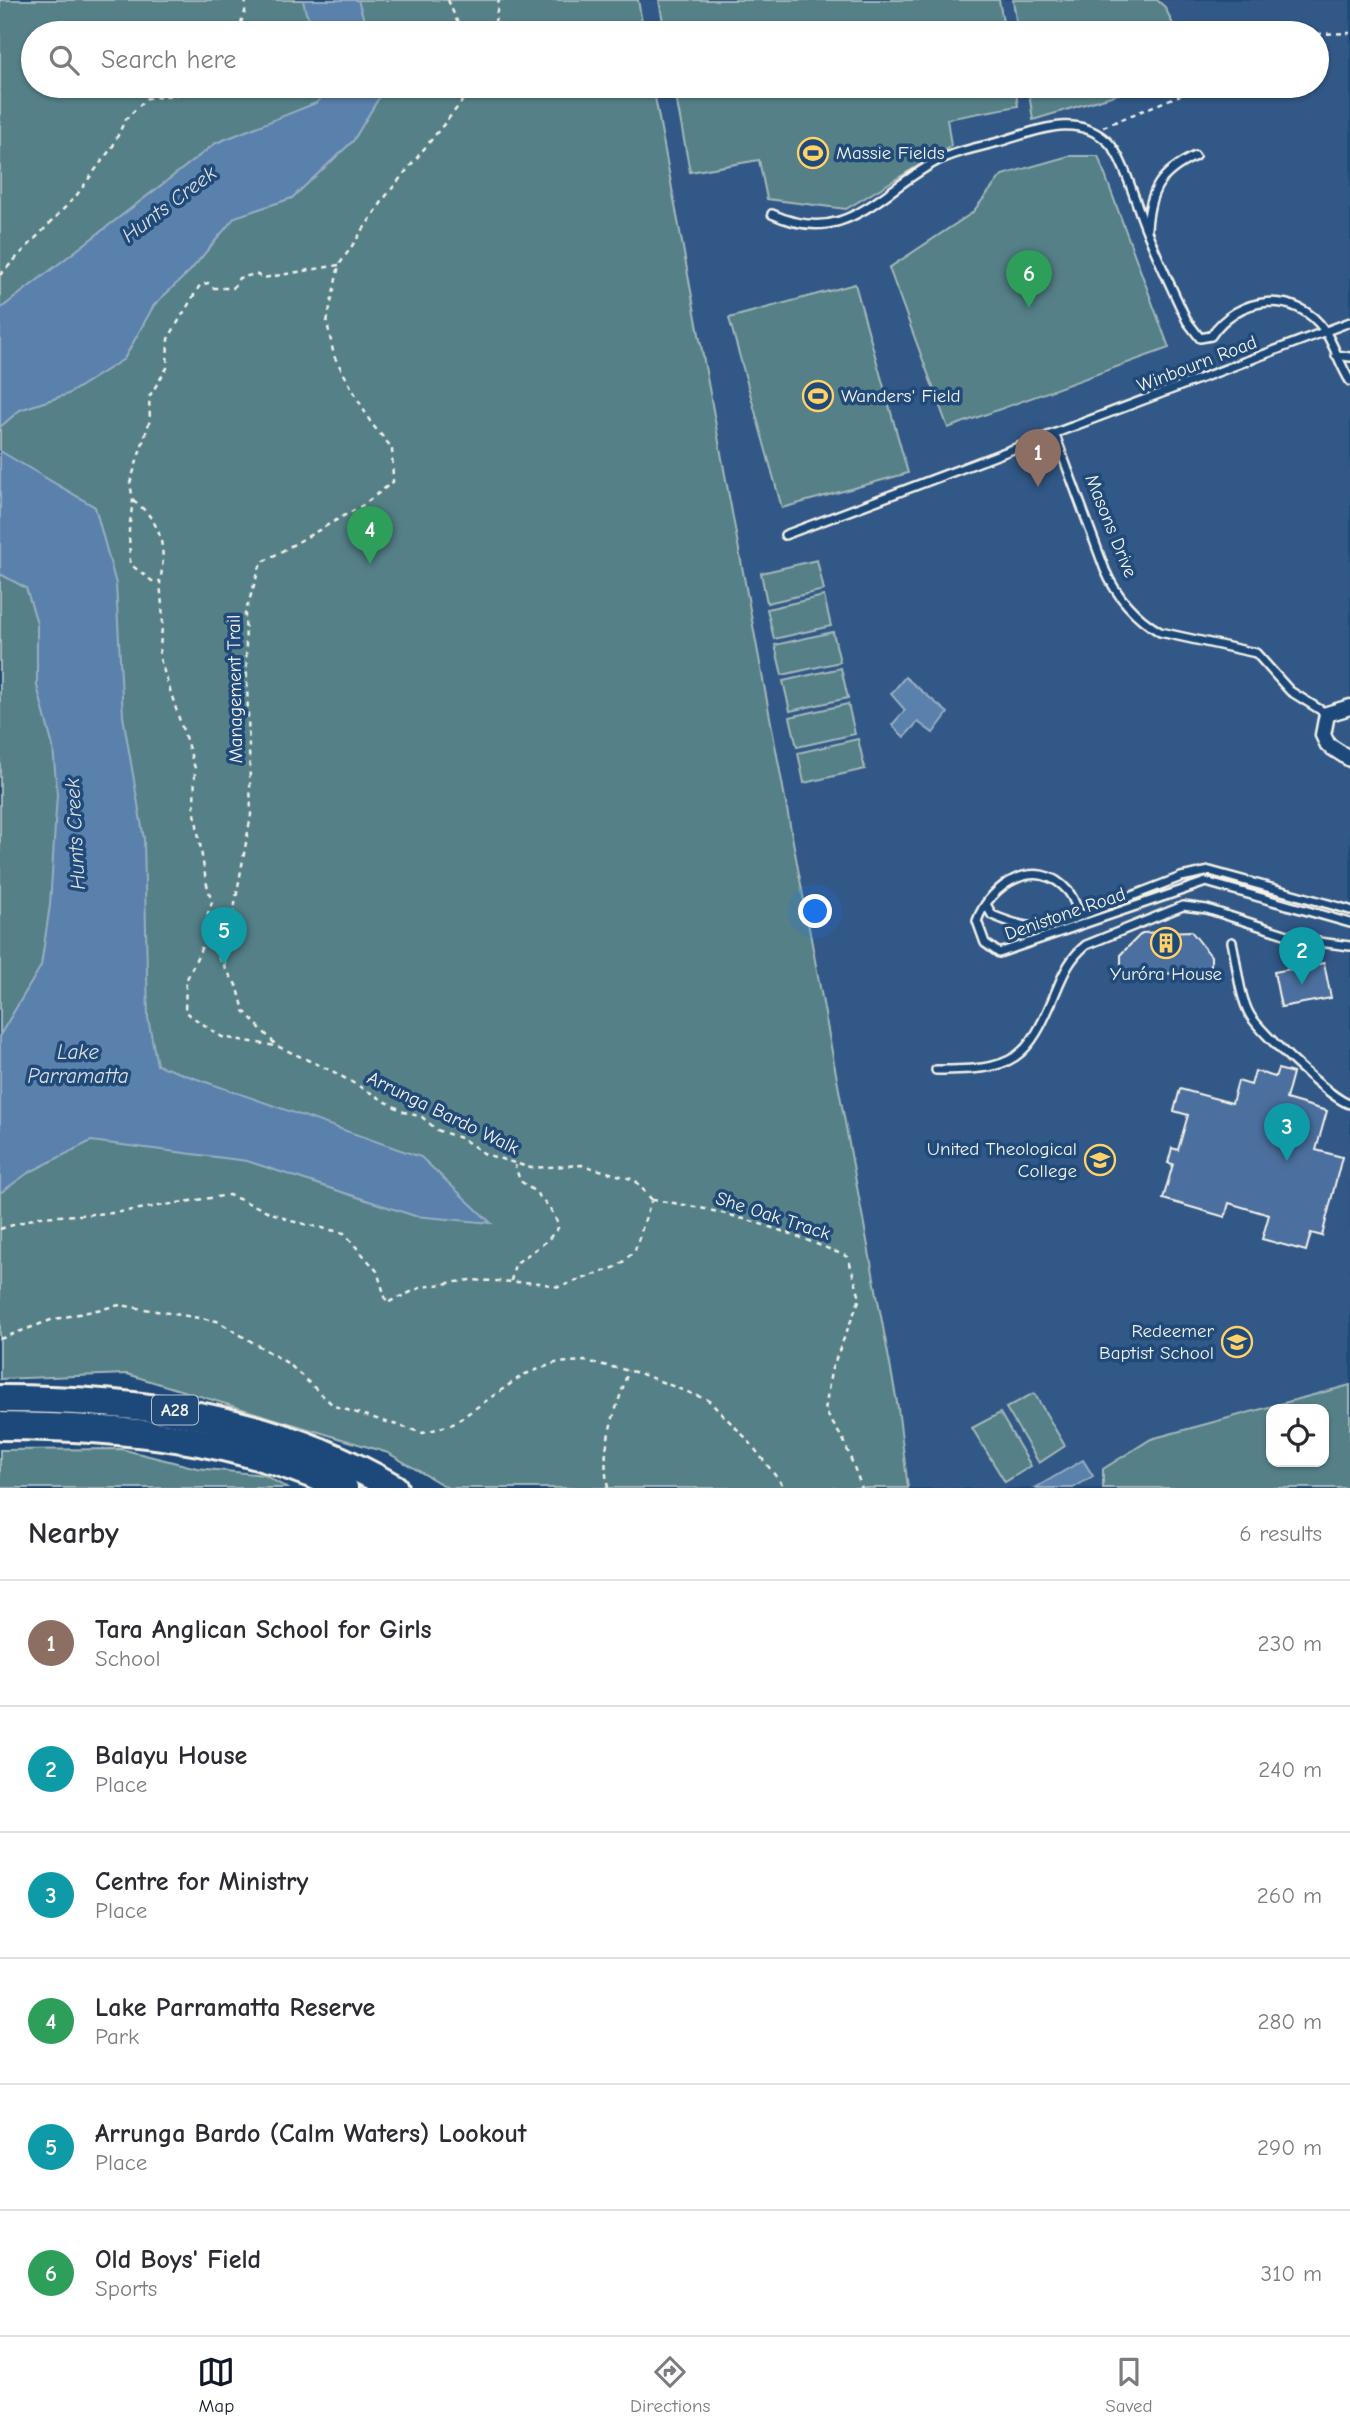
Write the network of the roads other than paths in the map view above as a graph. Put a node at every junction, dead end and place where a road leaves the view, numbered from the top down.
1 (1195, 156) dead end
2 (772, 214) dead end
3 (1147, 232) junction
4 (1350, 322) edge
5 (1325, 331) junction
6 (1336, 355) junction
7 (1350, 357) edge
8 (1350, 381) edge
9 (1055, 435) junction
10 (785, 535) dead end
11 (1350, 707) edge
12 (1326, 714) junction
13 (1350, 759) edge
14 (986, 904) junction
15 (1350, 911) edge
16 (1080, 916) junction
17 (1350, 923) edge
18 (1232, 942) dead end
19 (1350, 946) edge
20 (936, 1070) dead end
21 (1350, 1104) edge
22 (0, 1399) edge
23 (0, 1426) edge
24 (343, 1461) junction
25 (275, 1462) junction
26 (319, 1488) edge
27 (344, 1488) edge
28 (394, 1488) edge
29 (406, 1488) edge

1 - 3 lane
2 - 3 lane
3 - 5 lane
4 - 5 lane, Winbourn Road
5 - 6 lane
5 - 9 lane, Winbourn Road
6 - 7 lane
6 - 8 lane
9 - 10 lane, Winbourn Road
9 - 12 lane, Masons Drive
11 - 12 street
12 - 13 street
14 - 16 lane
14 - 16 lane, Denistone Road
14 - 17 lane, Denistone Road
15 - 16 lane, Denistone Road
18 - 21 lane
19 - 20 lane
22 - 24 highway, A28
23 - 25 highway, A28
24 - 28 highway
24 - 29 highway, A28
25 - 26 highway, A28
25 - 27 highway

